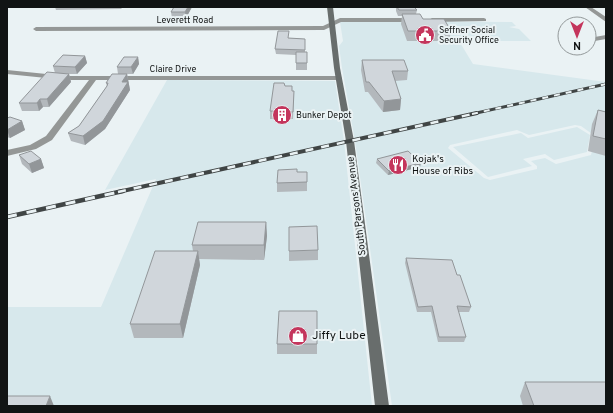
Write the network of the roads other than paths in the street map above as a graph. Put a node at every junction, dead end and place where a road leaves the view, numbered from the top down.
1 (330, 7) edge
2 (588, 7) edge
3 (605, 19) edge
4 (484, 20) dead end
5 (332, 24) junction
6 (36, 29) dead end
7 (7, 72) edge
8 (94, 78) junction
9 (339, 78) junction
10 (7, 153) edge
11 (382, 406) edge

1 - 5 main road, South Parsons Avenue
2 - 3 street
4 - 5 street, Leverett Road
5 - 6 street, Leverett Road
5 - 9 main road, South Parsons Avenue
7 - 8 street, Claire Drive
8 - 9 street, Claire Drive
8 - 10 street
9 - 11 main road, South Parsons Avenue

